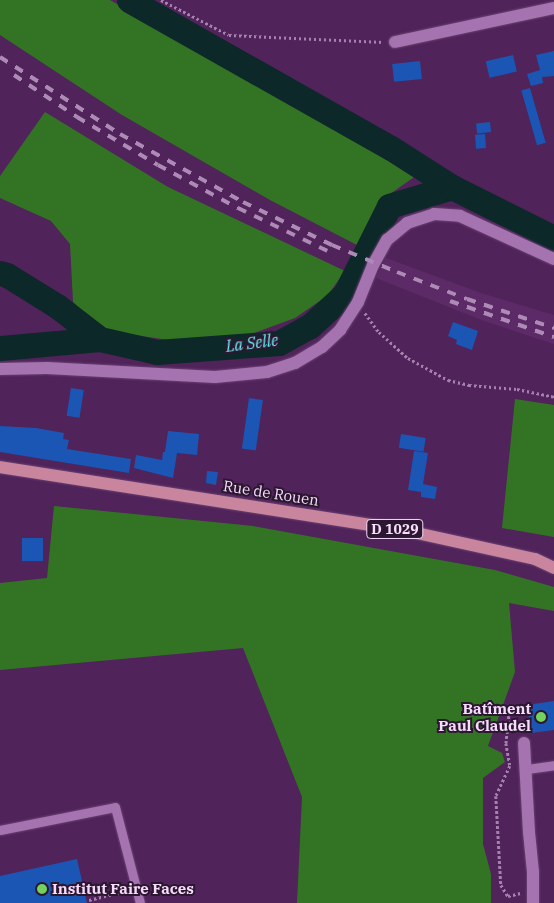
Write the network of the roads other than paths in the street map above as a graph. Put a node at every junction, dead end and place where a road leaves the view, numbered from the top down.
1 (554, 8) edge
2 (395, 42) road end
3 (554, 259) edge
4 (0, 369) edge
5 (0, 467) edge
6 (554, 558) edge
7 (535, 559) junction
8 (554, 568) edge
9 (524, 743) dead end
10 (554, 765) edge
11 (526, 769) junction
12 (0, 830) edge
13 (533, 897) edge
14 (140, 903) edge

1 - 2 street
3 - 4 street
5 - 7 main road, Rue de Rouen / D 1029
6 - 7 main road, Rue de Rouen / D 1029
7 - 8 main road, Rue de Rouen / D 1029
9 - 11 street
10 - 11 lane
11 - 13 street
12 - 14 lane

